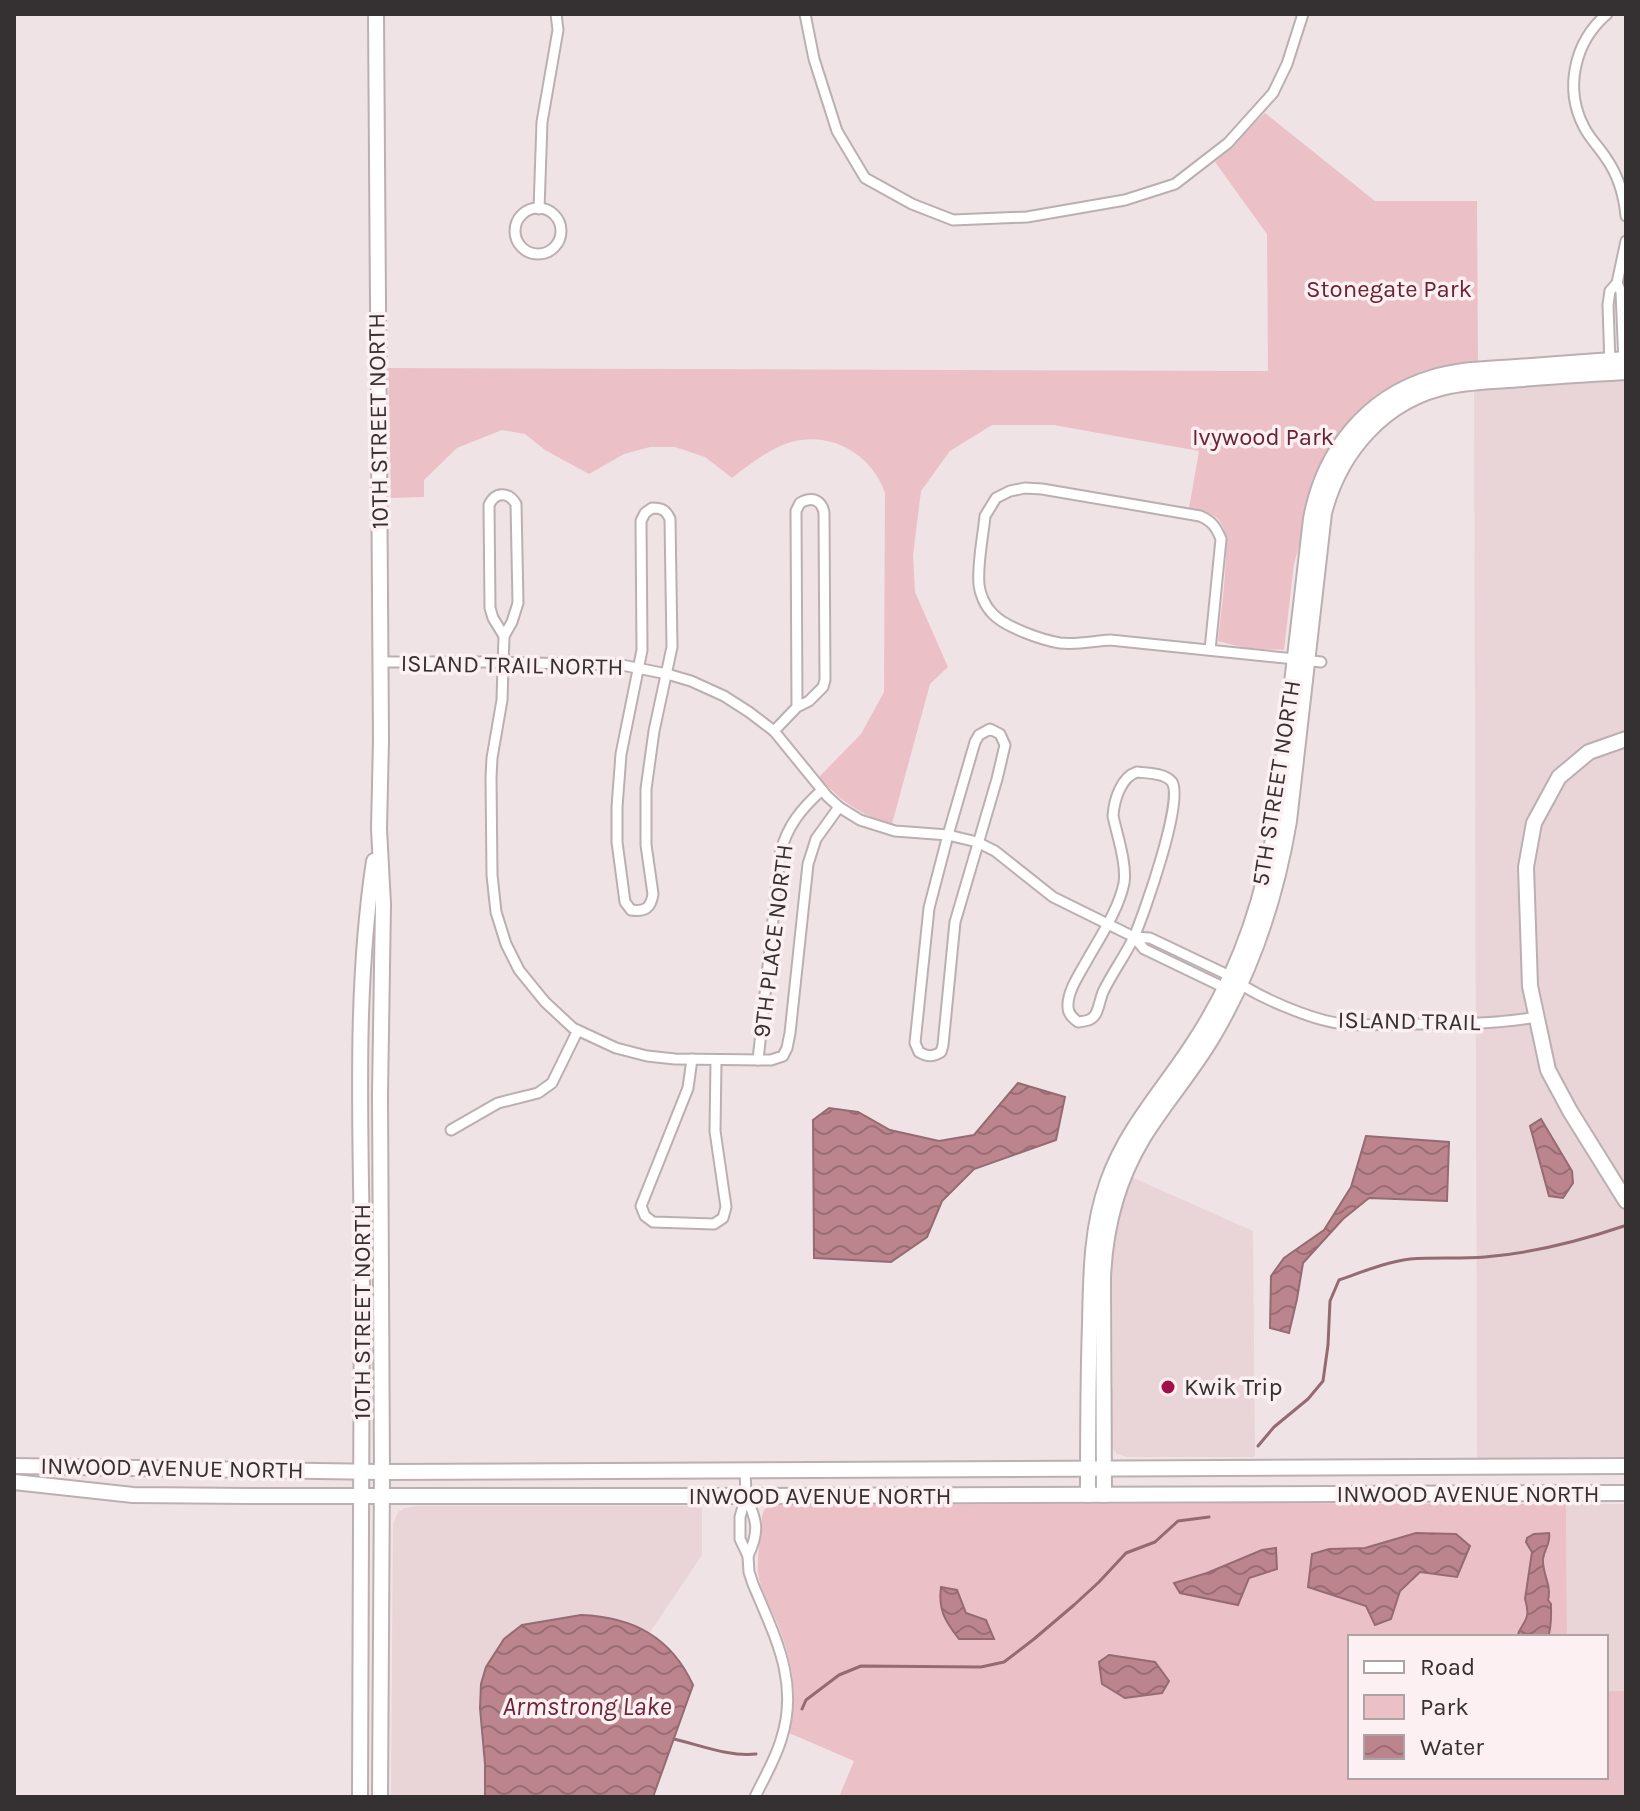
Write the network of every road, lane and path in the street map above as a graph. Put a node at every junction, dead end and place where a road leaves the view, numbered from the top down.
1 (376, 14) edge
2 (556, 14) edge
3 (805, 14) edge
4 (1303, 14) edge
5 (1607, 14) edge
6 (539, 209) junction
7 (1626, 216) edge
8 (1626, 241) edge
9 (1620, 366) edge
10 (504, 636) junction
11 (1210, 650) junction
12 (1308, 661) junction
13 (380, 662) junction
14 (504, 663) junction
15 (639, 668) junction
16 (667, 674) junction
17 (797, 707) junction
18 (774, 731) junction
19 (1626, 739) edge
20 (822, 790) junction
21 (839, 807) junction
22 (379, 829) junction
23 (948, 835) junction
24 (977, 842) junction
25 (1107, 924) junction
26 (1134, 937) junction
27 (1232, 983) junction
28 (1537, 1017) junction
29 (577, 1032) junction
30 (692, 1059) junction
31 (758, 1060) junction
32 (716, 1061) junction
33 (451, 1130) dead end
34 (1626, 1201) edge
35 (14, 1466) edge
36 (1626, 1466) edge
37 (1088, 1468) junction
38 (1104, 1468) junction
39 (745, 1470) junction
40 (362, 1471) junction
41 (382, 1472) junction
42 (14, 1482) edge
43 (1626, 1493) edge
44 (1088, 1495) junction
45 (1104, 1495) junction
46 (362, 1496) junction
47 (382, 1496) junction
48 (746, 1496) junction
49 (748, 1556) junction
50 (360, 1797) edge
51 (380, 1797) edge
52 (755, 1797) edge

1 - 13 main road, 10TH STREET NORTH
2 - 6 street
3 - 4 street
5 - 7 street
6 - 6 street
8 - 9 street
9 - 12 main road, 5TH STREET NORTH
10 - 10 street
10 - 14 street
11 - 11 street
11 - 12 street
12 - 27 main road, 5TH STREET NORTH
13 - 14 street, ISLAND TRAIL NORTH
13 - 22 main road, 10TH STREET NORTH
14 - 15 street, ISLAND TRAIL NORTH
14 - 29 street
15 - 16 street, ISLAND TRAIL NORTH
15 - 16 street
15 - 16 street
16 - 18 street, ISLAND TRAIL NORTH
17 - 17 street
17 - 18 street
18 - 20 street, ISLAND TRAIL NORTH
19 - 28 main road
20 - 21 street, ISLAND TRAIL NORTH
20 - 31 street, 9TH PLACE NORTH
21 - 23 street, ISLAND TRAIL NORTH
21 - 31 street, 9TH PLACE NORTH
22 - 40 main road, 10TH STREET NORTH
22 - 41 main road, 10TH STREET NORTH
23 - 24 street, ISLAND TRAIL NORTH
23 - 24 street
23 - 24 street
24 - 25 street, ISLAND TRAIL NORTH
25 - 26 street, ISLAND TRAIL NORTH
25 - 26 street
25 - 26 street
26 - 27 street, ISLAND TRAIL NORTH
27 - 28 street, ISLAND TRAIL
27 - 37 main road, 5TH STREET NORTH
27 - 38 main road, 5TH STREET NORTH
28 - 34 main road
29 - 30 street
29 - 33 street
30 - 32 street
30 - 32 street
31 - 32 street
35 - 40 main road, INWOOD AVENUE NORTH
36 - 38 main road, INWOOD AVENUE NORTH
37 - 38 main road, INWOOD AVENUE NORTH
37 - 39 main road, INWOOD AVENUE NORTH
37 - 44 main road, 5TH STREET NORTH
38 - 45 main road, 5TH STREET NORTH
39 - 41 main road, INWOOD AVENUE NORTH
39 - 48 street
40 - 41 main road, INWOOD AVENUE NORTH
40 - 46 main road, 10TH STREET NORTH
41 - 47 main road, 10TH STREET NORTH
42 - 46 main road, INWOOD AVENUE NORTH
43 - 45 main road, INWOOD AVENUE NORTH
44 - 45 main road, INWOOD AVENUE NORTH
44 - 48 main road, INWOOD AVENUE NORTH
46 - 47 main road, INWOOD AVENUE NORTH
46 - 50 main road, 10TH STREET NORTH
47 - 48 main road, INWOOD AVENUE NORTH
47 - 51 main road, 10TH STREET NORTH
48 - 49 street
48 - 49 street
49 - 52 street

